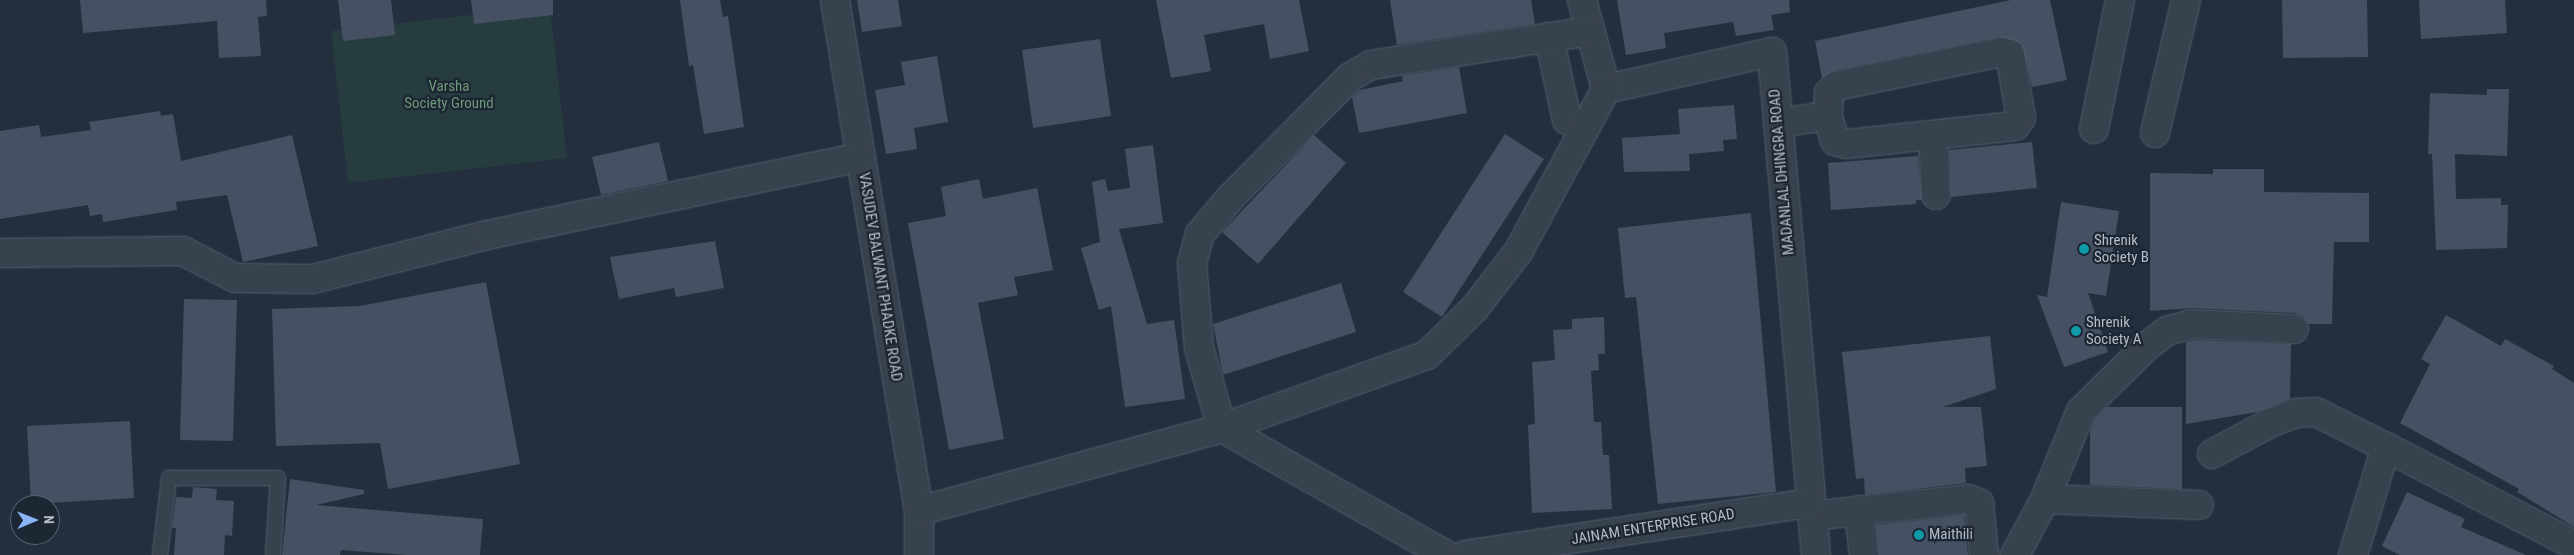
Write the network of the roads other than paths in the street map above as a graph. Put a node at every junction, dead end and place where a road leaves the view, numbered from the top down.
1 (835, 0) edge
2 (1582, 0) edge
3 (2120, 0) edge
4 (2186, 0) edge
5 (1590, 31) junction
6 (1549, 37) junction
7 (1606, 89) junction
8 (1828, 116) junction
9 (1567, 120) dead end
10 (1778, 123) junction
11 (2094, 129) dead end
12 (2155, 133) dead end
13 (1933, 136) junction
14 (860, 157) junction
15 (1936, 195) dead end
16 (0, 252) edge
17 (2294, 329) dead end
18 (1222, 428) junction
19 (2386, 447) junction
20 (2212, 454) dead end
21 (2045, 499) junction
22 (2199, 505) dead end
23 (1811, 509) junction
24 (1860, 510) junction
25 (919, 511) junction
26 (2574, 546) edge
27 (160, 555) edge
28 (273, 555) edge
29 (919, 555) edge
30 (1446, 555) edge
31 (1465, 555) edge
32 (1816, 555) edge
33 (1864, 555) edge
34 (1984, 555) edge
35 (2015, 555) edge
36 (2353, 555) edge

1 - 14 street, VASUDEV BALWANT PHADKE ROAD
2 - 5 street
3 - 11 street
4 - 12 street
5 - 6 street
5 - 7 street
6 - 9 street
6 - 18 street
7 - 10 street, MADANLAL DHINGRA ROAD
7 - 18 street
8 - 10 street
8 - 13 street
8 - 13 street
10 - 23 street, MADANLAL DHINGRA ROAD
13 - 15 street
14 - 16 street
14 - 25 street, VASUDEV BALWANT PHADKE ROAD
17 - 21 street
18 - 25 street
18 - 30 street
19 - 20 street
19 - 26 street
19 - 36 street
21 - 22 street
21 - 35 street
23 - 24 street, JAINAM ENTERPRISE ROAD
23 - 31 street, JAINAM ENTERPRISE ROAD
23 - 32 street, MADANLAL DHINGRA ROAD
24 - 33 street
24 - 34 street, JAINAM ENTERPRISE ROAD
25 - 29 street, VASUDEV BALWANT PHADKE ROAD
27 - 28 lane

